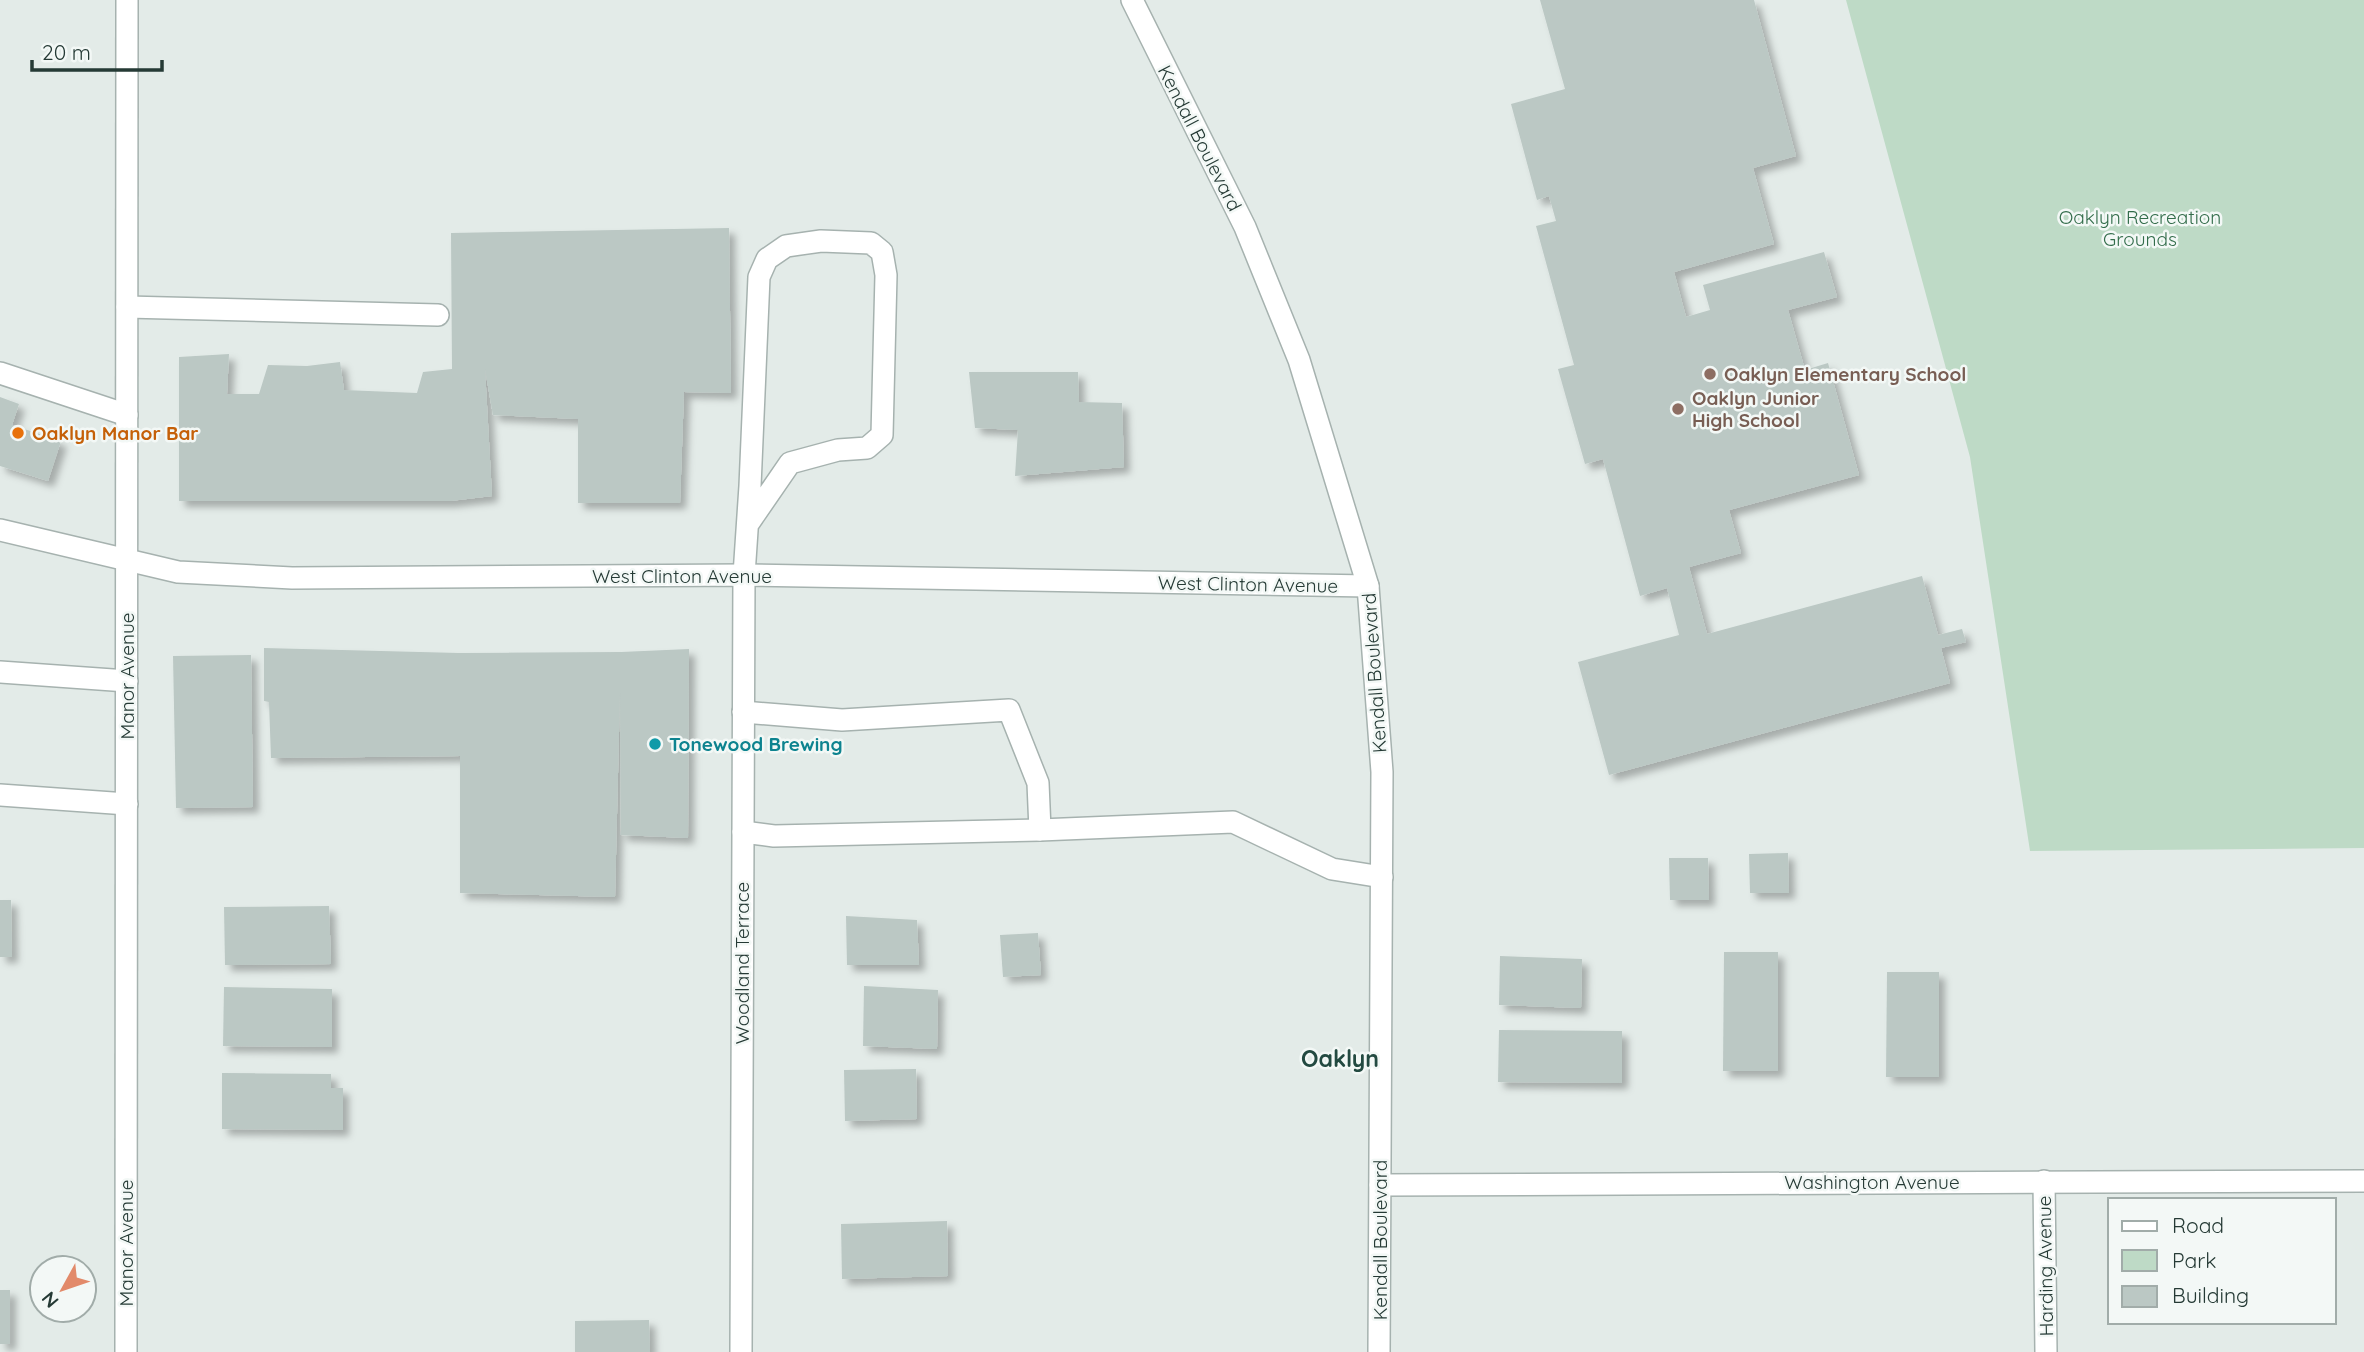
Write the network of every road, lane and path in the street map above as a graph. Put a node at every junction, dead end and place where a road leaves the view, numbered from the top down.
1 (127, 0) edge
2 (1132, 0) edge
3 (127, 307) junction
4 (438, 315) dead end
5 (0, 373) edge
6 (127, 415) junction
7 (748, 524) junction
8 (0, 530) edge
9 (127, 560) junction
10 (744, 575) junction
11 (1368, 586) junction
12 (0, 672) edge
13 (127, 681) junction
14 (743, 712) junction
15 (0, 795) edge
16 (127, 804) junction
17 (1040, 830) junction
18 (743, 832) junction
19 (1382, 877) junction
20 (2044, 1181) junction
21 (2364, 1181) edge
22 (1380, 1185) junction
23 (126, 1352) edge
24 (741, 1352) edge
25 (1379, 1352) edge
26 (2046, 1352) edge

1 - 3 street, Manor Avenue
2 - 11 street, Kendall Boulevard
3 - 4 street
3 - 6 street, Manor Avenue
5 - 6 street
6 - 9 street, Manor Avenue
7 - 7 street, Woodland Terrace
7 - 10 street, Woodland Terrace
8 - 9 street, West Clinton Avenue
9 - 10 street, West Clinton Avenue
9 - 13 street, Manor Avenue
10 - 11 street, West Clinton Avenue
10 - 14 street, Woodland Terrace
11 - 19 street, Kendall Boulevard
12 - 13 street
13 - 16 street, Manor Avenue
14 - 17 street
14 - 18 street, Woodland Terrace
15 - 16 street
16 - 23 street, Manor Avenue
17 - 18 street
17 - 19 street
18 - 24 street, Woodland Terrace
19 - 22 street, Kendall Boulevard
20 - 21 street, Washington Avenue
20 - 22 street, Washington Avenue
20 - 26 street, Harding Avenue
22 - 25 street, Kendall Boulevard

